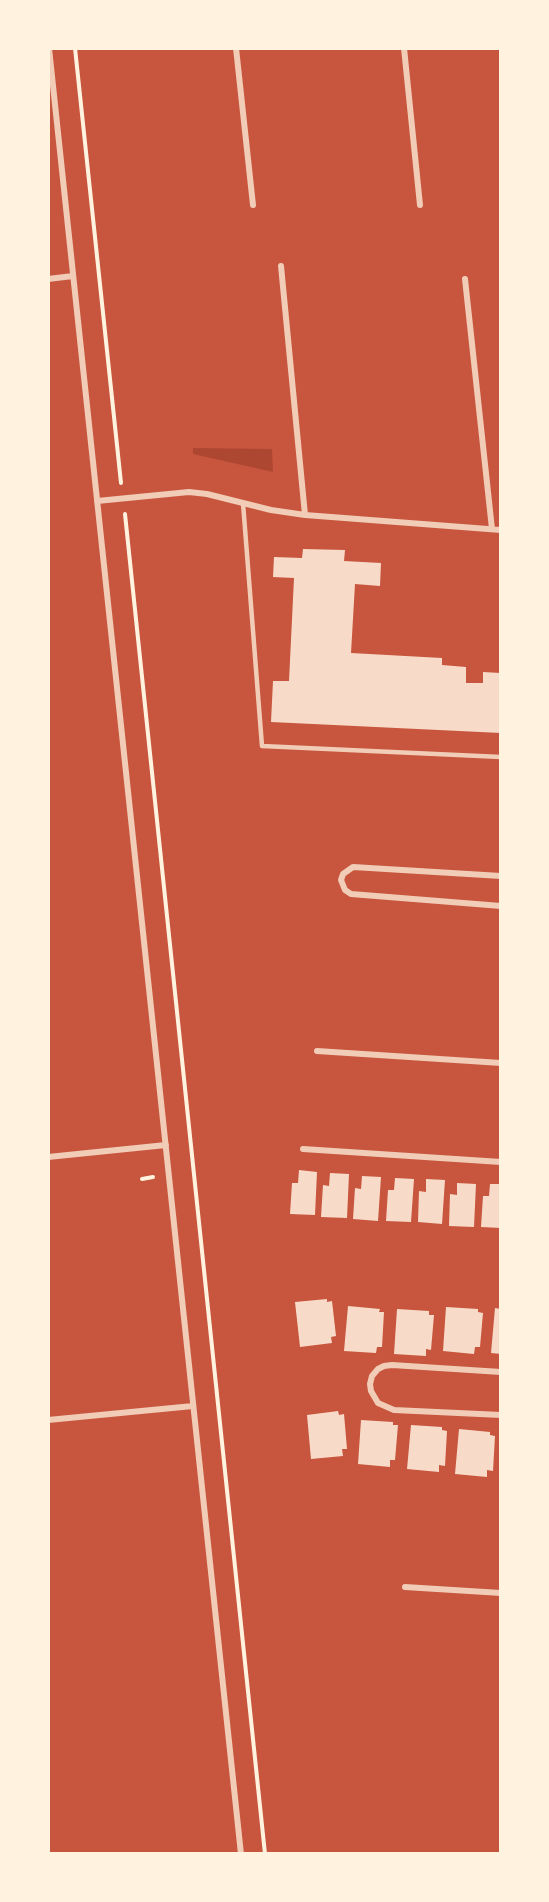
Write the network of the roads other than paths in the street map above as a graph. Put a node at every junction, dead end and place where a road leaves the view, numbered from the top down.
1 (49, 48) edge
2 (236, 48) edge
3 (404, 48) edge
4 (253, 205) dead end
5 (420, 205) dead end
6 (281, 266) dead end
7 (73, 276) junction
8 (48, 279) edge
9 (465, 279) dead end
10 (97, 501) junction
11 (243, 503) junction
12 (305, 514) junction
13 (492, 529) junction
14 (501, 530) edge
15 (501, 757) edge
16 (501, 876) edge
17 (501, 906) edge
18 (317, 1051) dead end
19 (501, 1063) edge
20 (166, 1146) junction
21 (303, 1149) dead end
22 (48, 1157) edge
23 (501, 1162) edge
24 (501, 1372) edge
25 (193, 1406) junction
26 (501, 1415) edge
27 (48, 1420) edge
28 (405, 1587) dead end
29 (501, 1593) edge
30 (241, 1854) edge

1 - 7 street
2 - 4 street
3 - 5 street
6 - 12 street
7 - 8 street
7 - 10 street
9 - 13 street
10 - 11 street
10 - 20 street
11 - 12 street
11 - 15 lane
12 - 13 street
13 - 14 street
16 - 17 street
18 - 19 street
20 - 22 street
20 - 25 street
21 - 23 street
24 - 26 street
25 - 27 street
25 - 30 street
28 - 29 street

